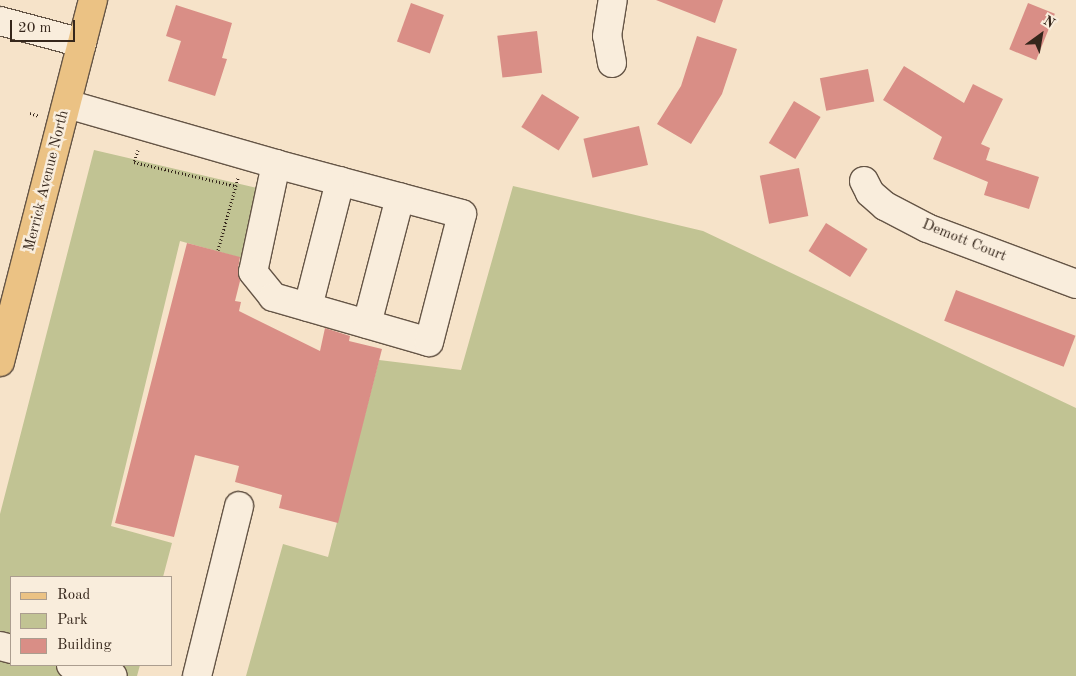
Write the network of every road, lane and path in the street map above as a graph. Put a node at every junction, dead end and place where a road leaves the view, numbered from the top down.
1 (93, 0) edge
2 (613, 0) edge
3 (0, 22) edge
4 (82, 43) junction
5 (612, 63) dead end
6 (66, 104) junction
7 (276, 164) junction
8 (240, 173) dead end
9 (340, 181) junction
10 (864, 181) dead end
11 (400, 197) junction
12 (218, 250) dead end
13 (1076, 284) edge
14 (308, 307) junction
15 (367, 324) junction
16 (0, 362) edge
17 (239, 506) dead end
18 (75, 666) edge
19 (113, 676) edge
20 (197, 676) edge

1 - 4 main road, Merrick Avenue North
2 - 5 street
3 - 4 street
4 - 6 main road, Merrick Avenue North
6 - 7 street
6 - 16 main road, Merrick Avenue North
7 - 9 street
7 - 14 street
8 - 12 path
9 - 11 street
9 - 14 street
10 - 13 street, Demott Court
11 - 15 street
11 - 15 street
14 - 15 street
17 - 20 street
18 - 19 street

